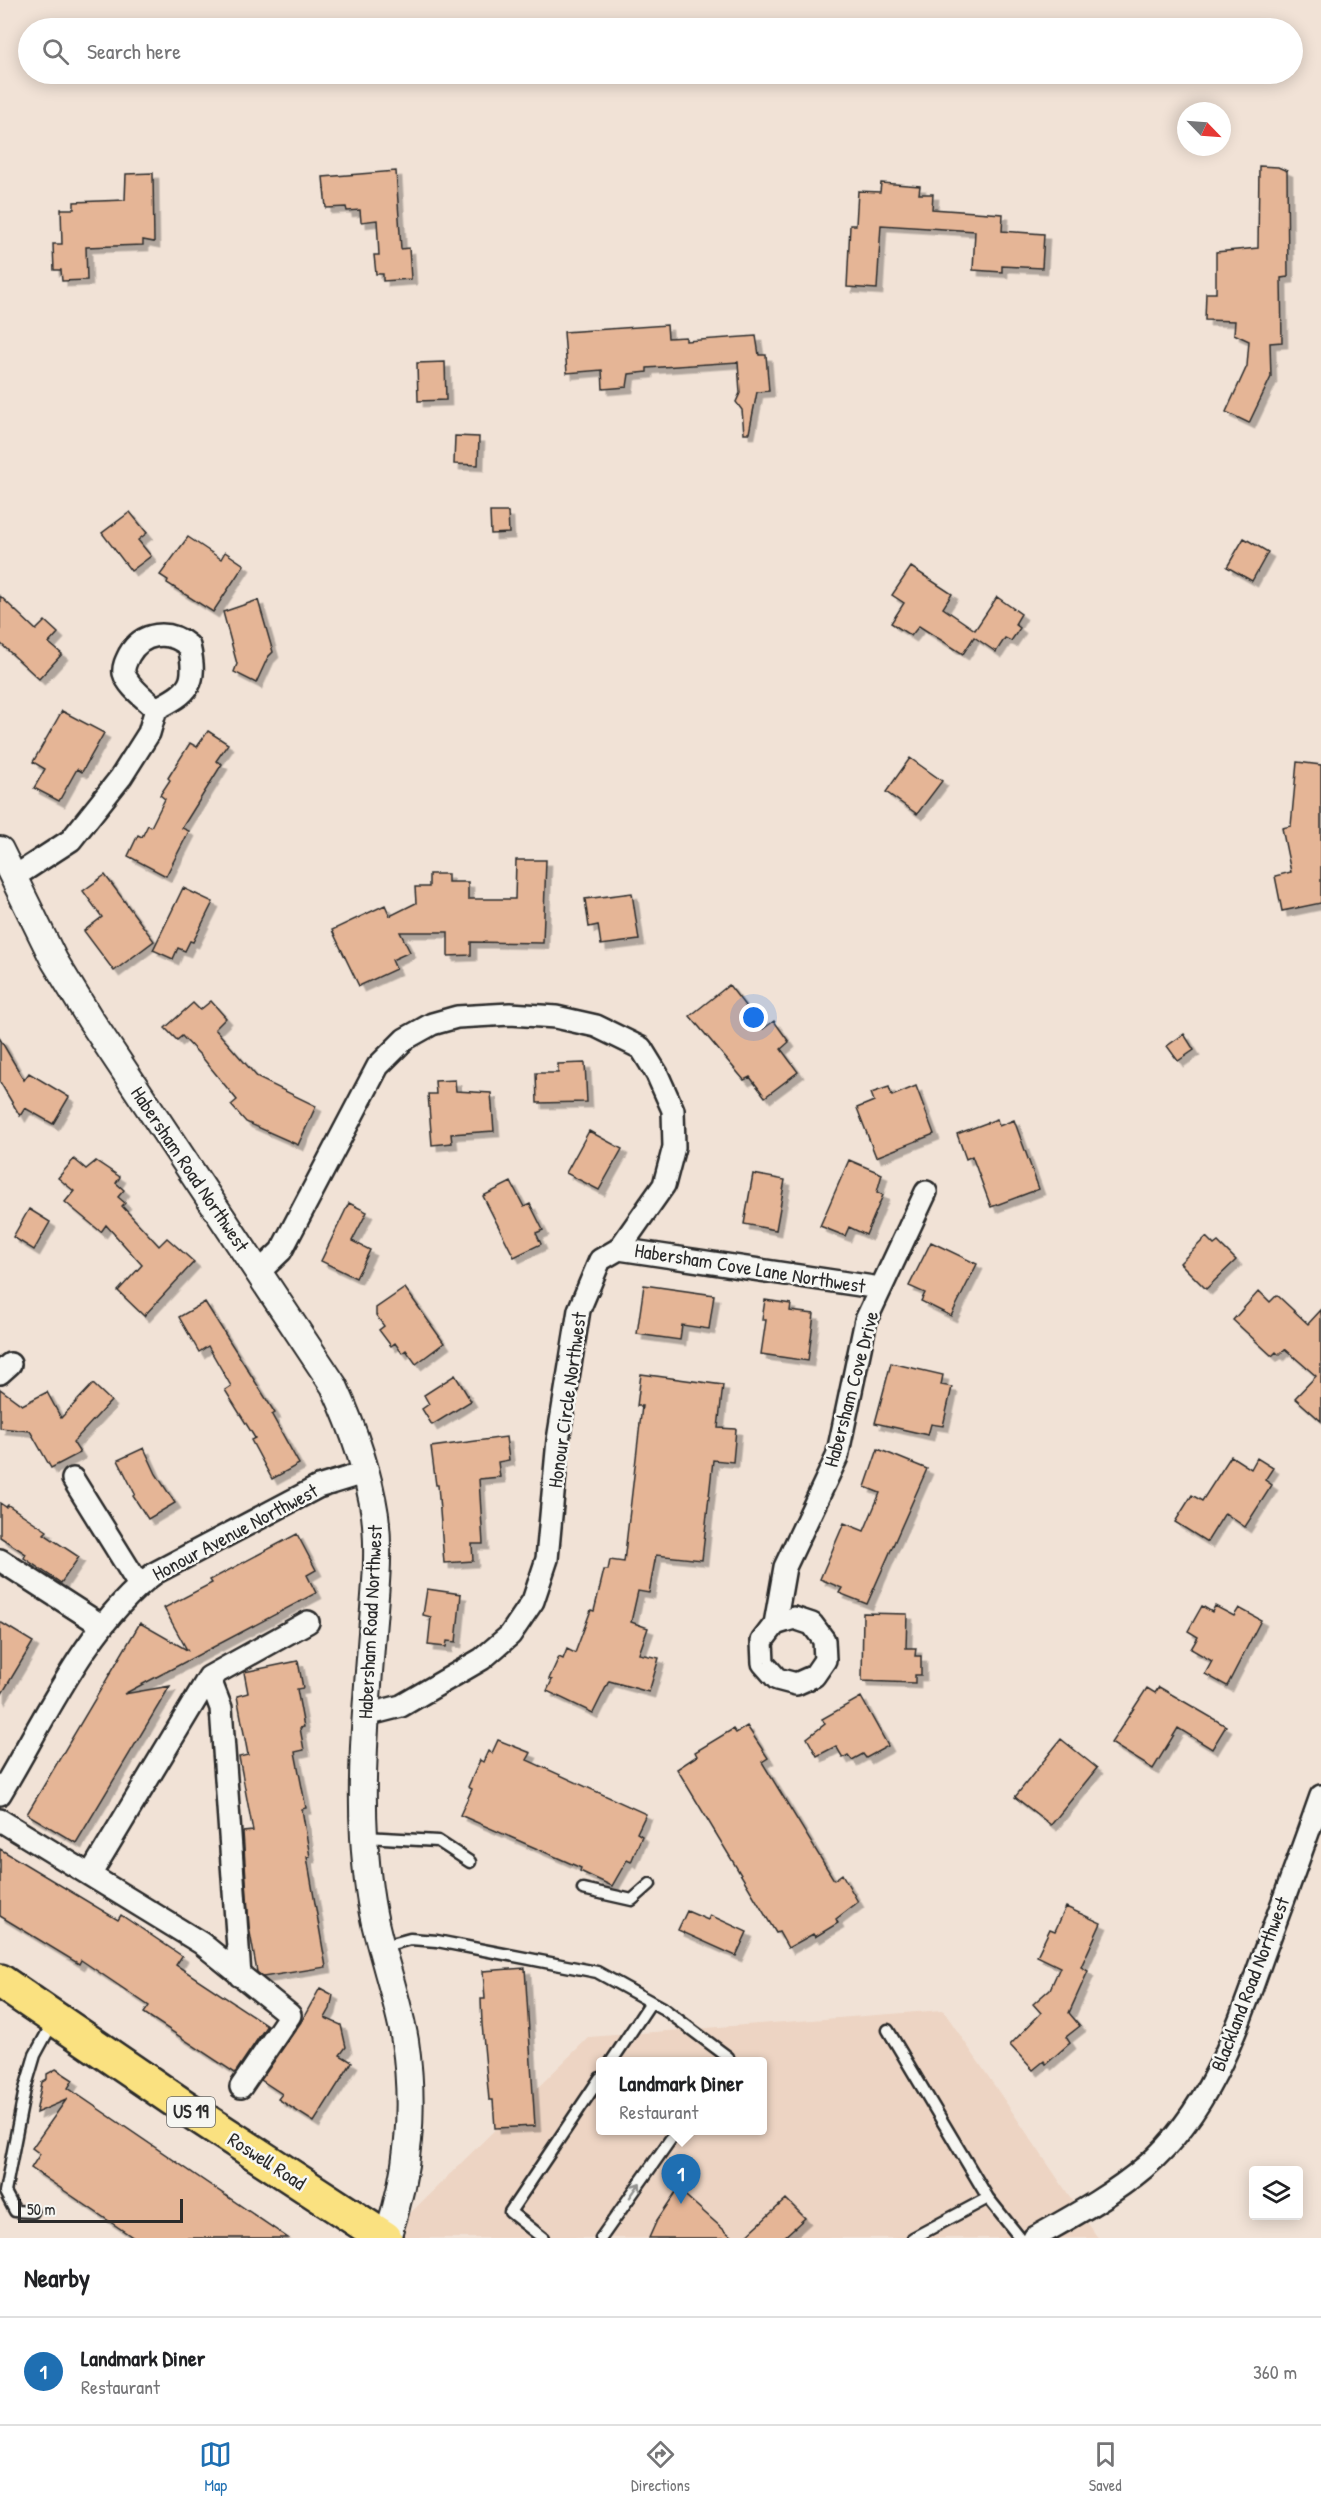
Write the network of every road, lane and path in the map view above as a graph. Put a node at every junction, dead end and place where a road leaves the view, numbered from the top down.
1 (156, 708) dead end
2 (0, 850) edge
3 (14, 877) junction
4 (927, 1192) dead end
5 (619, 1248) junction
6 (259, 1272) junction
7 (880, 1287) junction
8 (367, 1472) junction
9 (73, 1479) dead end
10 (0, 1560) edge
11 (139, 1585) junction
12 (308, 1622) dead end
13 (775, 1624) dead end
14 (101, 1625) junction
15 (208, 1677) junction
16 (366, 1714) junction
17 (6, 1769) edge
18 (0, 1794) edge
19 (1321, 1796) edge
20 (0, 1820) edge
21 (364, 1837) junction
22 (470, 1862) dead end
23 (90, 1875) junction
24 (650, 1884) dead end
25 (583, 1889) dead end
26 (381, 1947) junction
27 (240, 1976) junction
28 (0, 1981) edge
29 (651, 2002) junction
30 (54, 2019) junction
31 (888, 2030) dead end
32 (614, 2057) edge
33 (724, 2057) edge
34 (596, 2084) edge
35 (241, 2087) dead end
36 (673, 2135) edge
37 (988, 2198) junction
38 (33, 2212) dead end
39 (386, 2238) edge
40 (543, 2238) edge
41 (601, 2238) edge
42 (913, 2238) edge
43 (1020, 2238) edge
44 (1034, 2238) edge

1 - 3 street
2 - 3 street, Habersham Road Northwest
3 - 6 street, Habersham Road Northwest
4 - 7 street, Habersham Cove Drive
5 - 6 street, Honour Circle Northwest
5 - 7 street, Habersham Cove Lane Northwest
5 - 16 street, Honour Circle Northwest
6 - 8 street, Habersham Road Northwest
7 - 13 street, Habersham Cove Drive
8 - 11 street, Honour Avenue Northwest
8 - 16 street, Habersham Road Northwest
9 - 11 street
10 - 14 street
11 - 14 street, Honour Avenue Northwest
12 - 15 street
14 - 17 street, Honour Avenue Northwest
15 - 23 street
15 - 27 street
16 - 21 street, Habersham Road Northwest
17 - 18 street, Honour Avenue Northwest
19 - 44 street, Blackland Road Northwest
20 - 23 street
21 - 22 lane
21 - 26 street, Habersham Road Northwest
23 - 27 street
24 - 25 lane
26 - 29 lane
26 - 39 street, Habersham Road Northwest
27 - 35 street
28 - 30 main road, Roswell Road / US 19
29 - 32 lane
29 - 33 lane
30 - 38 lane
30 - 39 main road, Roswell Road / US 19
31 - 37 lane
34 - 40 lane
41 -> 36 lane
37 - 42 lane
37 - 43 lane

